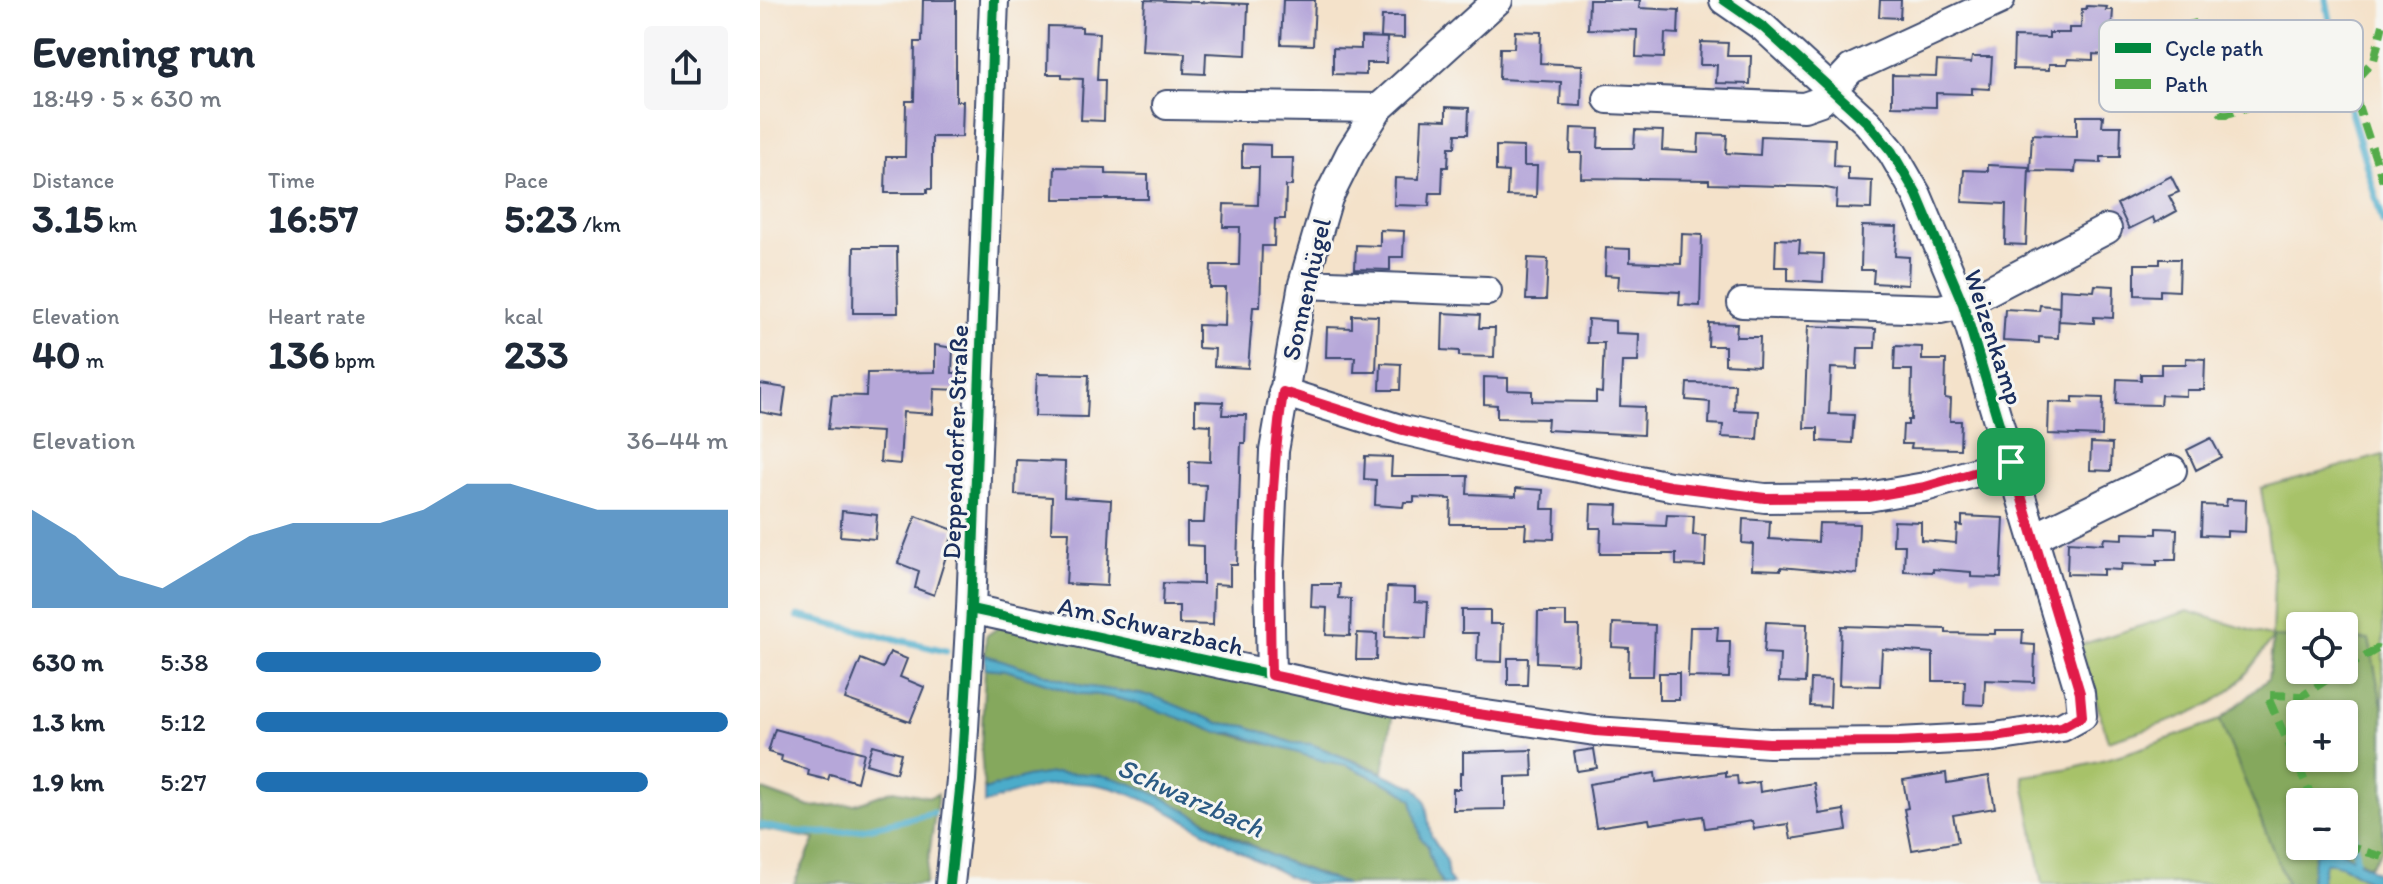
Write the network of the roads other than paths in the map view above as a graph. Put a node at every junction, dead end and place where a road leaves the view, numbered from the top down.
1 (994, 0) edge
2 (1498, 0) edge
3 (1724, 0) edge
4 (2000, 0) edge
5 (1831, 87) junction
6 (1608, 99) dead end
7 (1167, 105) dead end
8 (1379, 108) junction
9 (2107, 229) dead end
10 (1303, 284) junction
11 (1487, 291) dead end
12 (1742, 303) dead end
13 (1963, 304) junction
14 (1283, 392) junction
15 (2011, 462) junction
16 (2172, 470) dead end
17 (2033, 538) junction
18 (971, 609) junction
19 (1271, 675) junction
20 (2082, 716) joint
21 (950, 884) edge

1 - 18 street, Deppendorfer Straße
2 - 8 street, Sonnenhügel
3 - 5 street, Weizenkamp
4 - 5 street
5 - 6 street
5 - 13 street, Weizenkamp
7 - 8 street
8 - 10 street, Sonnenhügel
9 - 13 street
10 - 11 street
10 - 14 street, Sonnenhügel
12 - 13 street
13 - 15 street, Weizenkamp
14 - 15 street
14 - 19 street, Sonnenhügel
15 - 17 street, Weizenkamp
16 - 17 street
17 - 20 street, Weizenkamp
18 - 19 street, Am Schwarzbach
18 - 21 street, Deppendorfer Straße
19 - 20 street, Am Schwarzbach

